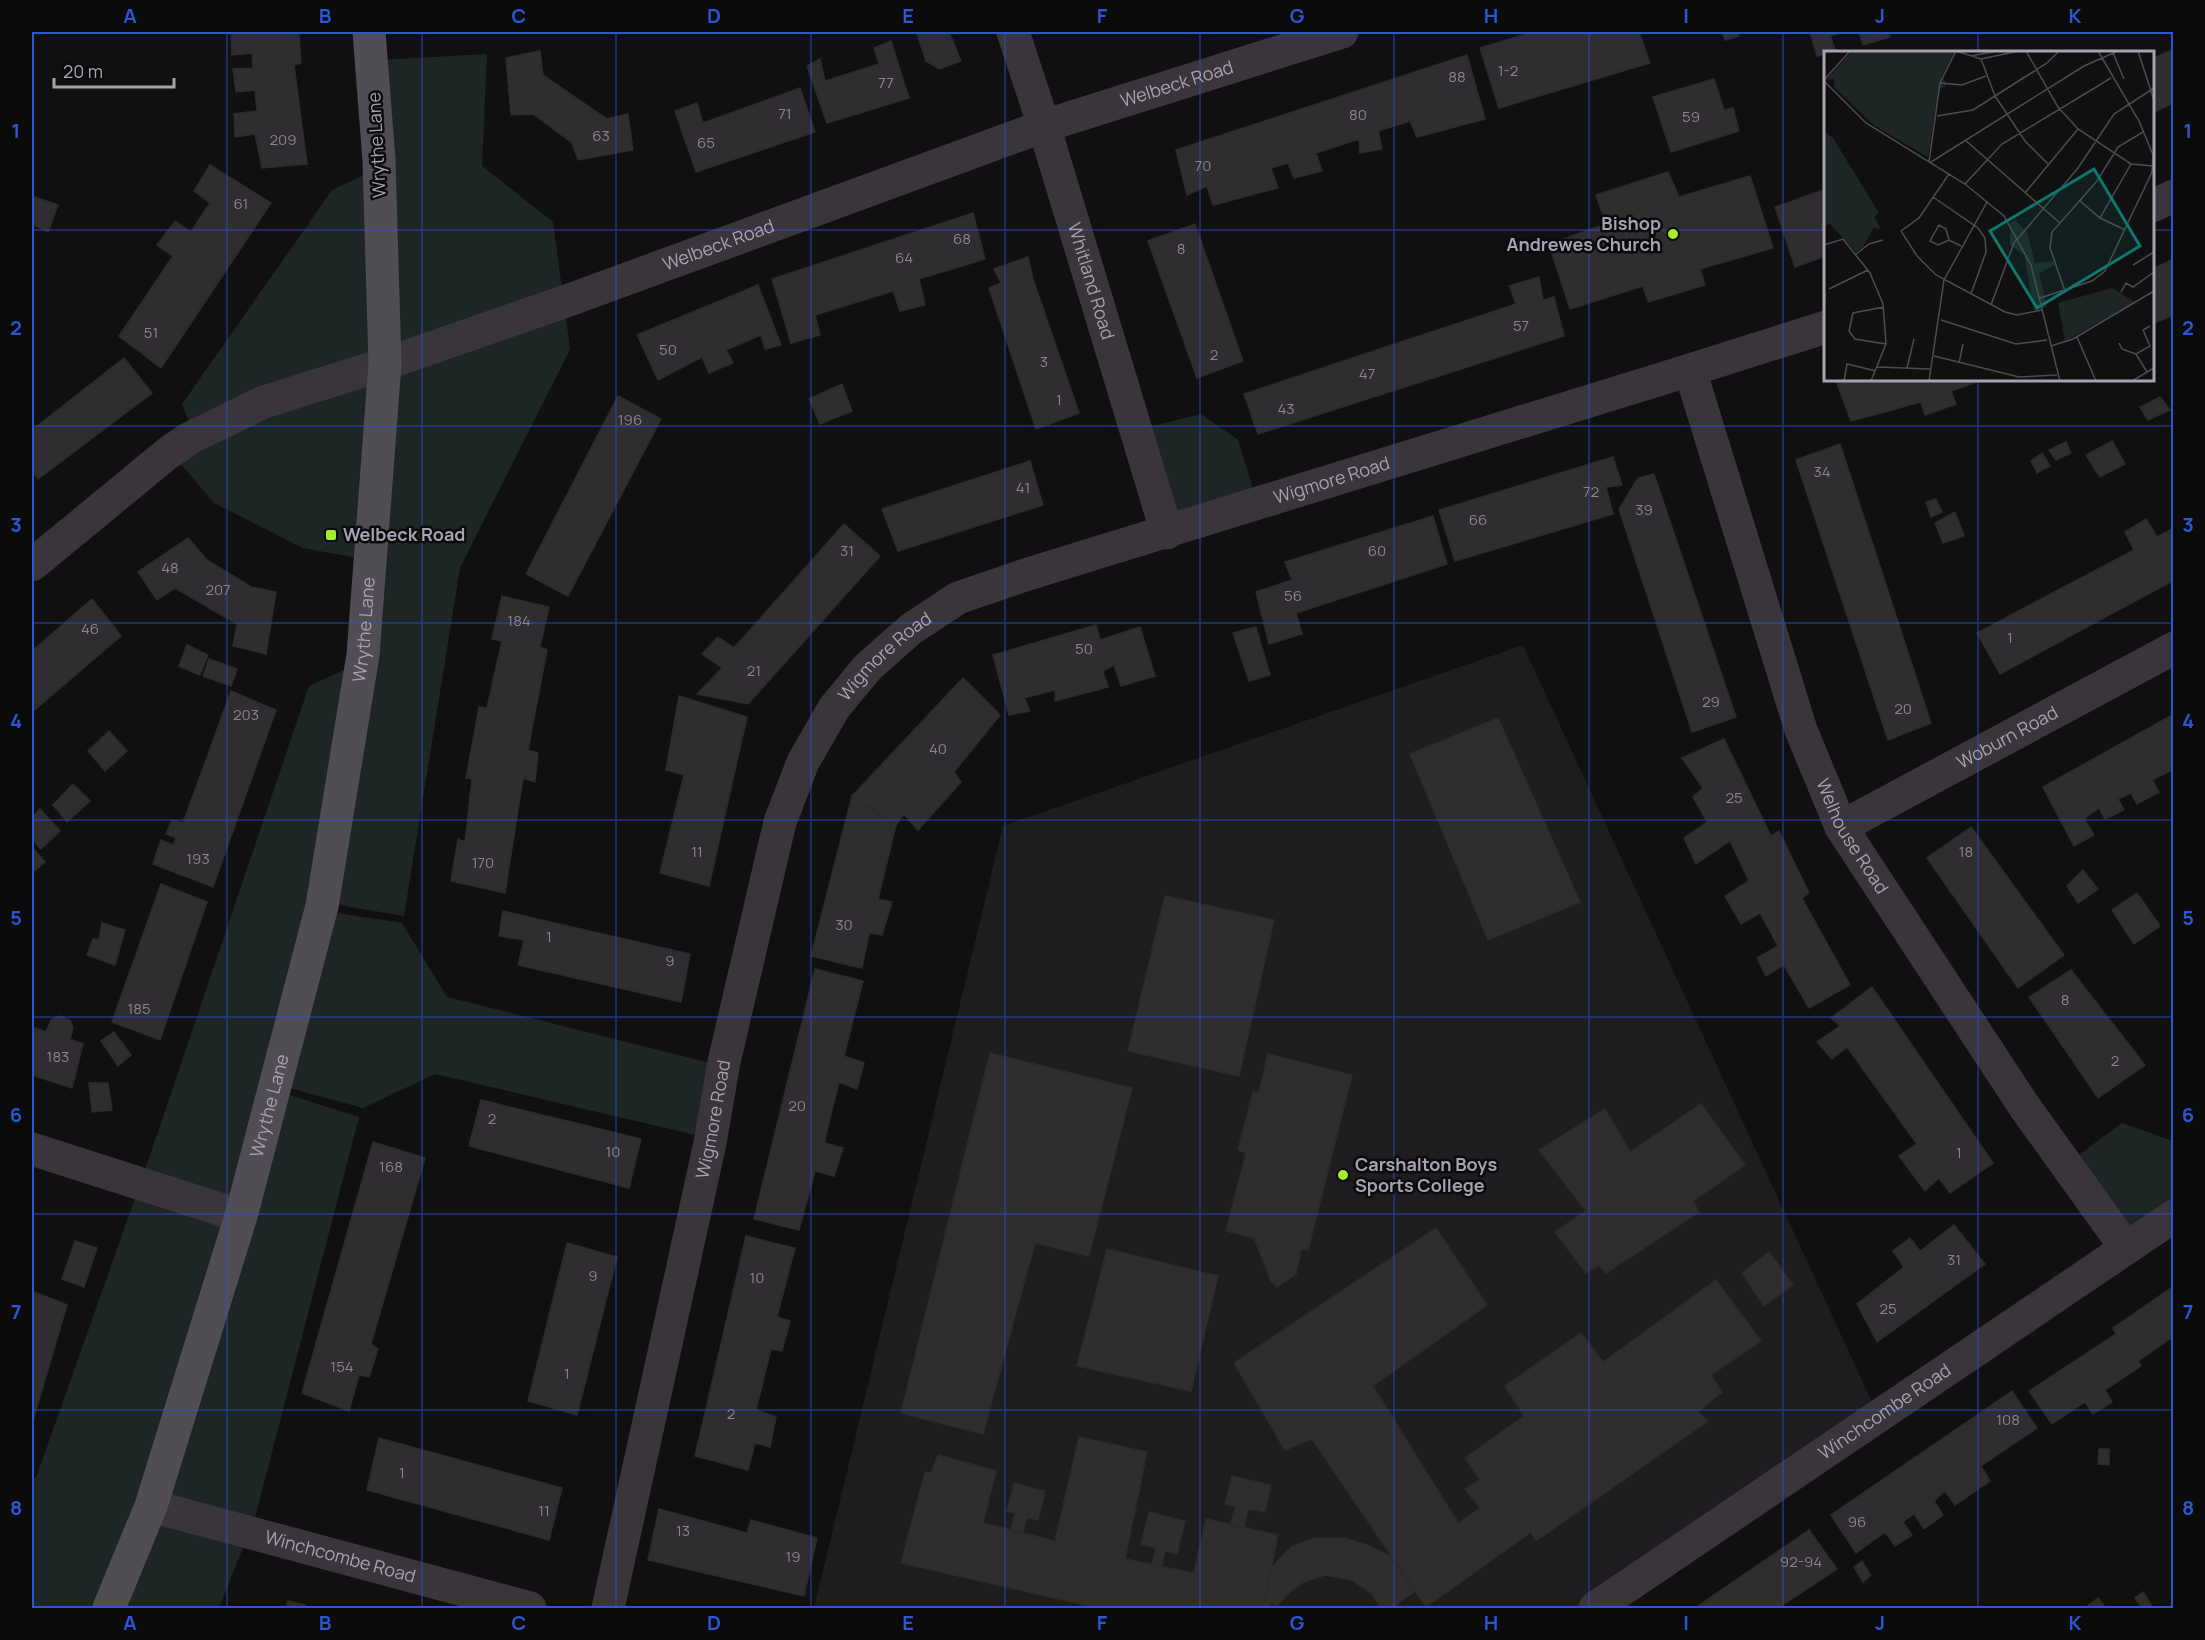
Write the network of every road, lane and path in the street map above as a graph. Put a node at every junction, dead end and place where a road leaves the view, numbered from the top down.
1 (369, 32) edge
2 (1013, 32) edge
3 (1342, 32) edge
4 (1044, 126) junction
5 (2174, 196) edge
6 (2154, 206) edge
7 (1824, 328) edge
8 (385, 364) junction
9 (1690, 370) junction
10 (1167, 533) junction
11 (32, 565) edge
12 (2174, 648) edge
13 (1841, 827) junction
14 (32, 1149) edge
15 (241, 1216) junction
16 (2174, 1216) edge
17 (2126, 1248) junction
18 (152, 1506) junction
19 (109, 1608) edge
20 (530, 1608) edge
21 (608, 1608) edge
22 (1594, 1608) edge

1 - 8 main road, Wrythe Lane
2 - 4 street, Whitland Road
3 - 4 street, Welbeck Road
4 - 8 street, Welbeck Road
4 - 10 street, Whitland Road
5 - 6 street
7 - 9 street, Wigmore Road
8 - 11 street, Welbeck Road
8 - 15 main road, Wrythe Lane
9 - 10 street, Wigmore Road
9 - 13 street, Welhouse Road
10 - 21 street, Wigmore Road
12 - 13 street, Woburn Road
13 - 17 street, Welhouse Road
14 - 15 street
15 - 18 main road, Wrythe Lane
16 - 17 street, Winchcombe Road
17 - 22 street, Winchcombe Road
18 - 19 main road, Wrythe Lane
18 - 20 street, Winchcombe Road

